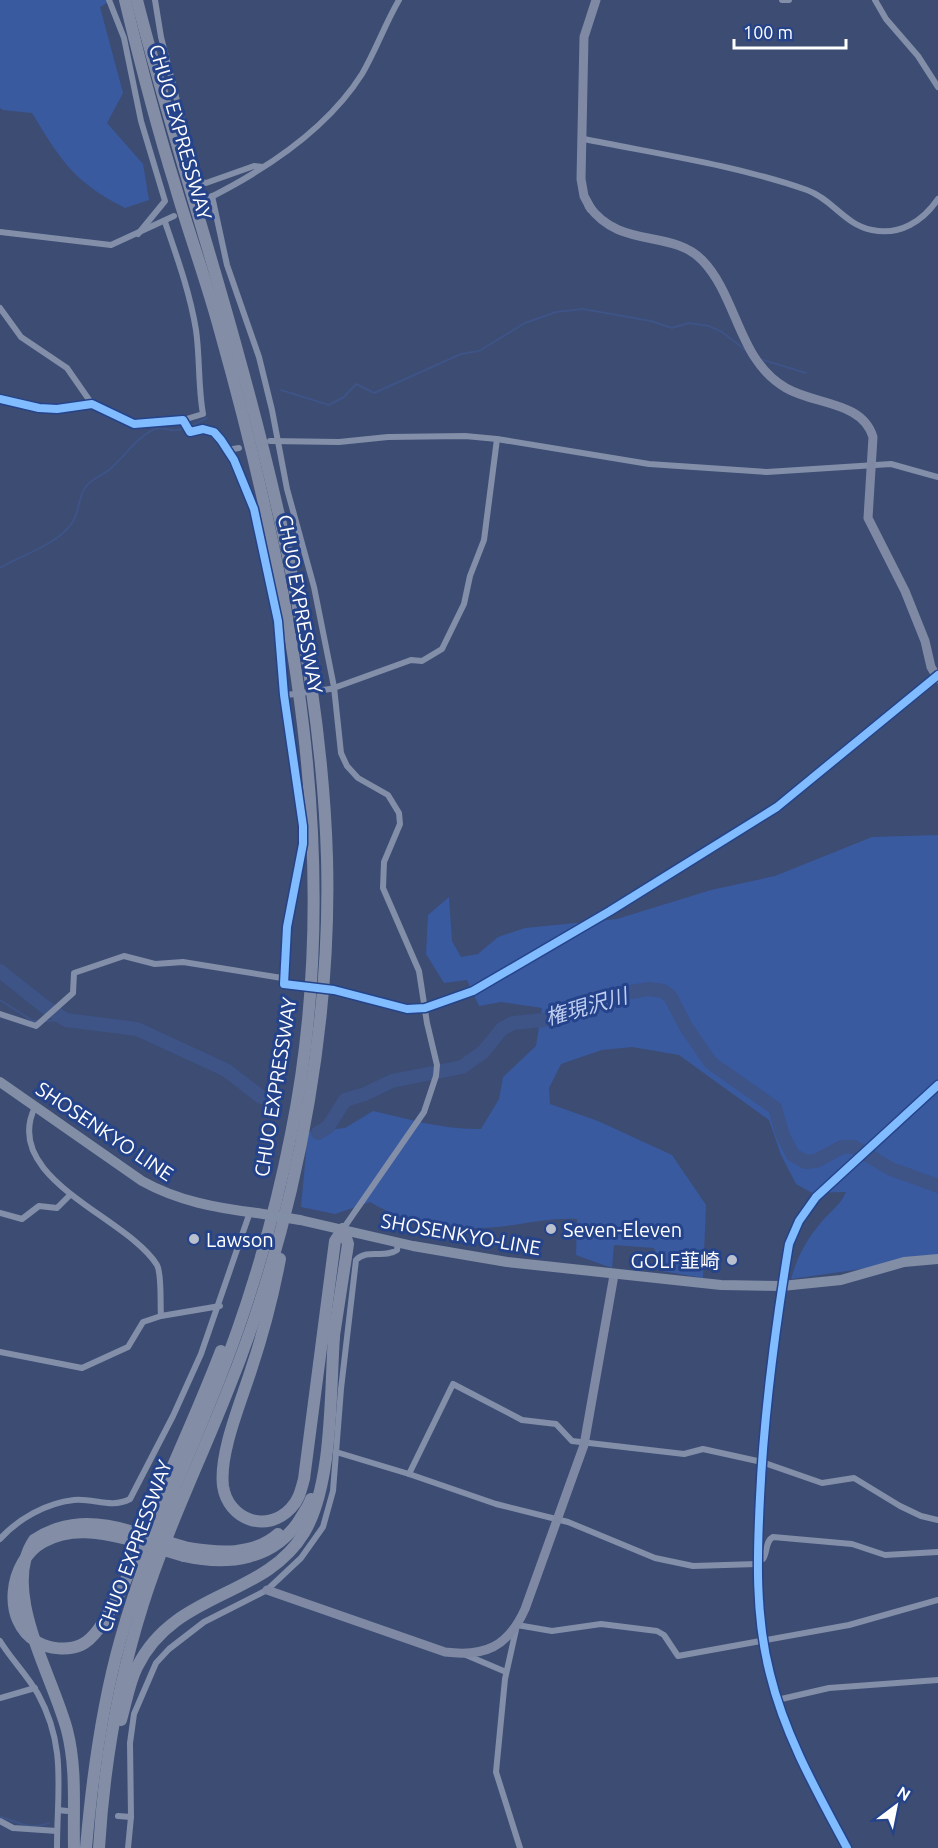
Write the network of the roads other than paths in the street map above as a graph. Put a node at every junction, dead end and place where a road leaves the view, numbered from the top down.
1 (109, 0) edge
2 (125, 0) edge
3 (137, 0) edge
4 (155, 0) edge
5 (399, 0) edge
6 (596, 0) edge
7 (782, 0) edge
8 (789, 0) edge
9 (875, 0) edge
10 (938, 87) edge
11 (584, 139) junction
12 (263, 167) junction
13 (212, 196) junction
14 (938, 199) edge
15 (202, 201) dead end
16 (174, 216) dead end
17 (165, 222) junction
18 (0, 232) edge
19 (138, 234) junction
20 (0, 308) edge
21 (0, 399) edge
22 (92, 404) junction
23 (183, 420) junction
24 (497, 438) junction
25 (273, 442) junction
26 (239, 447) dead end
27 (227, 450) junction
28 (873, 464) junction
29 (938, 477) edge
30 (937, 677) edge
31 (332, 688) junction
32 (285, 695) junction
33 (282, 978) junction
34 (296, 987) tunnel mouth
35 (334, 990) tunnel mouth
36 (425, 1008) junction
37 (0, 1014) edge
38 (0, 1082) edge
39 (938, 1085) edge
40 (35, 1107) junction
41 (291, 1190) junction
42 (70, 1195) junction
43 (0, 1213) edge
44 (254, 1213) junction
45 (300, 1220) joint
46 (343, 1229) junction
47 (398, 1243) junction
48 (259, 1258) junction
49 (938, 1259) edge
50 (614, 1275) junction
51 (782, 1286) junction
52 (220, 1306) junction
53 (160, 1316) junction
54 (321, 1334) junction
55 (334, 1335) junction
56 (0, 1352) edge
57 (584, 1444) junction
58 (336, 1452) junction
59 (762, 1462) junction
60 (409, 1474) junction
61 (558, 1520) junction
62 (938, 1520) edge
63 (128, 1535) junction
64 (0, 1539) edge
65 (186, 1552) junction
66 (938, 1552) edge
67 (757, 1561) junction
68 (267, 1590) junction
69 (938, 1600) edge
70 (518, 1625) junction
71 (0, 1641) edge
72 (763, 1641) junction
73 (466, 1655) junction
74 (506, 1672) junction
75 (938, 1680) edge
76 (35, 1688) junction
77 (0, 1698) edge
78 (777, 1700) junction
79 (105, 1782) junction
80 (58, 1810) junction
81 (67, 1811) dead end
82 (117, 1816) dead end
83 (131, 1817) junction
84 (0, 1821) edge
85 (57, 1831) junction
86 (57, 1848) edge
87 (74, 1848) edge
88 (86, 1848) edge
89 (99, 1848) edge
90 (128, 1848) edge
91 (520, 1848) edge
92 (847, 1848) edge

1 - 19 street
2 - 48 highway, CHUO EXPRESSWAY
3 - 41 highway, CHUO EXPRESSWAY
4 - 12 street
5 - 12 street
6 - 11 street
7 - 8 street
9 - 10 street
11 - 14 street
11 - 28 street
12 - 13 street
13 - 15 street
13 - 25 street
16 - 17 street
17 - 19 street
17 - 23 street
18 - 19 street
20 - 22 street
21 - 22 street
22 - 23 street
23 - 27 street
24 - 25 street
24 - 28 street
24 - 31 street
25 - 31 street
26 - 27 street
27 - 32 street
28 - 29 street
28 - 30 street
30 - 36 street
31 - 32 street, bridge
31 - 36 street
32 - 33 street
33 - 34 street
33 - 37 street
35 - 36 street
36 - 46 street
38 - 40 main road, SHOSENKYO LINE
39 - 51 street
40 - 42 street
40 - 44 main road, SHOSENKYO LINE
41 - 54 highway
41 - 79 highway, CHUO EXPRESSWAY
42 - 43 street
42 - 53 street
44 - 45 main road, SHOSENKYO LINE, bridge
44 - 52 street
45 - 46 main road, SHOSENKYO-LINE
46 - 47 main road, SHOSENKYO-LINE
46 - 54 highway
46 - 55 highway
47 - 50 main road, SHOSENKYO-LINE
47 - 58 street
48 - 63 highway
48 - 88 highway, CHUO EXPRESSWAY
49 - 51 main road, SHOSENKYO-LINE
50 - 51 main road, SHOSENKYO-LINE
50 - 57 street
51 - 59 street
52 - 53 street
52 - 64 street
53 - 56 street
54 - 65 highway
55 - 65 highway
55 - 79 highway
57 - 59 street
57 - 60 street
57 - 61 street
58 - 60 street
58 - 68 street
59 - 62 street
59 - 67 street
60 - 61 street
61 - 67 street
61 - 70 street
63 - 65 highway, bridge
63 - 87 highway
66 - 67 street
67 - 72 street
68 - 73 street
68 - 83 street
69 - 72 street
70 - 72 street
70 - 73 street
70 - 74 street
71 - 76 street
72 - 78 street
73 - 74 street
74 - 91 street
75 - 78 street
76 - 77 street
76 - 80 street
78 - 92 street
79 - 89 highway, CHUO EXPRESSWAY
80 - 81 street
80 - 85 street
82 - 83 street
83 - 90 street
84 - 85 street
85 - 86 street

